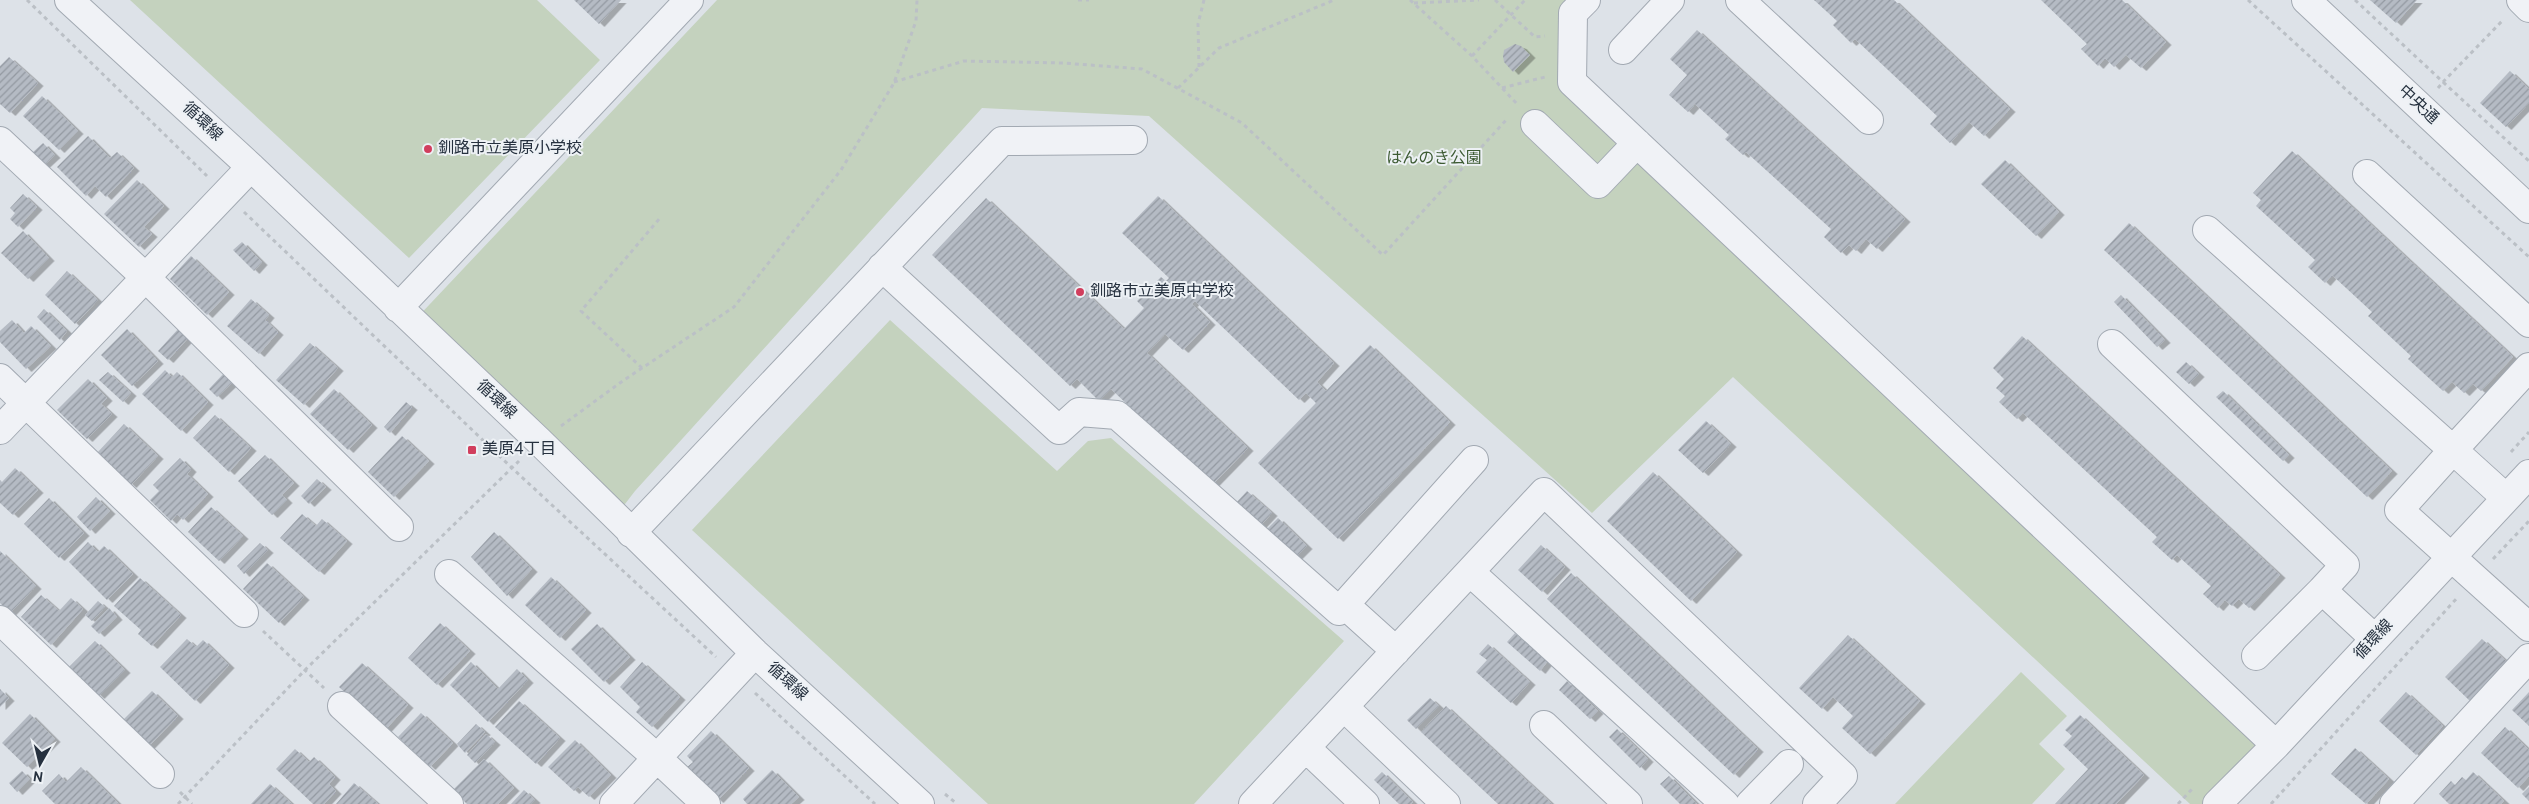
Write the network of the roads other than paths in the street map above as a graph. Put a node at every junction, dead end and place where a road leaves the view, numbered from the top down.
1 (69, 0) edge
2 (689, 0) edge
3 (1586, 0) edge
4 (1670, 0) edge
5 (1740, 0) edge
6 (2306, 0) edge
7 (2521, 0) edge
8 (2529, 8) edge
9 (1623, 50) dead end
10 (1869, 120) dead end
11 (1535, 124) dead end
12 (1133, 140) dead end
13 (0, 141) edge
14 (1637, 143) junction
15 (251, 166) junction
16 (2367, 174) dead end
17 (2529, 209) edge
18 (2207, 230) dead end
19 (882, 267) junction
20 (144, 276) junction
21 (398, 308) junction
22 (2529, 323) edge
23 (2112, 344) dead end
24 (2529, 368) edge
25 (0, 378) edge
26 (26, 402) junction
27 (0, 430) edge
28 (2453, 450) junction
29 (1474, 460) dead end
30 (2529, 474) edge
31 (2506, 498) junction
32 (399, 527) road end
33 (631, 533) junction
34 (2451, 556) junction
35 (1470, 572) junction
36 (449, 574) road end
37 (2322, 590) junction
38 (1345, 605) junction
39 (244, 613) road end
40 (0, 620) edge
41 (2529, 627) edge
42 (2375, 639) junction
43 (1396, 651) junction
44 (754, 653) junction
45 (2256, 656) dead end
46 (2529, 658) edge
47 (342, 706) road end
48 (1344, 707) junction
49 (1544, 725) dead end
50 (2276, 745) junction
51 (1306, 748) junction
52 (656, 757) junction
53 (1789, 764) dead end
54 (160, 774) dead end
55 (449, 804) edge
56 (614, 804) edge
57 (706, 804) edge
58 (920, 804) edge
59 (1254, 804) edge
60 (1366, 804) edge
61 (1446, 804) edge
62 (1628, 804) edge
63 (1725, 804) edge
64 (1750, 804) edge
65 (1818, 804) edge
66 (2217, 804) edge
67 (2394, 804) edge

1 - 15 street, 循環線
2 - 21 street
3 - 14 street
4 - 9 street
5 - 10 street
6 - 17 street, 中央通
7 - 8 street
11 - 14 street
12 - 19 street
13 - 20 street
14 - 50 street
15 - 20 street
15 - 21 street, 循環線
16 - 22 street
18 - 28 street
19 - 33 street
19 - 38 street
20 - 26 street
20 - 32 street
21 - 33 street, 循環線
23 - 37 street
24 - 28 street
25 - 26 street
26 - 27 street
26 - 39 street
28 - 31 street
28 - 34 street
29 - 38 street
30 - 31 street, 循環線
31 - 34 street, 循環線
33 - 44 street, 循環線
34 - 41 street
34 - 42 street, 循環線
35 - 43 street
35 - 63 street
35 - 65 street
36 - 52 street
37 - 42 street
37 - 45 street
38 - 43 street
40 - 54 street
42 - 50 street, 循環線
43 - 48 street
44 - 52 street
44 - 58 street, 循環線
46 - 67 street
47 - 55 street
48 - 51 street
48 - 61 street
49 - 62 street
50 - 66 street, 循環線
51 - 59 street
51 - 60 street
52 - 56 street
52 - 57 street
53 - 64 street

